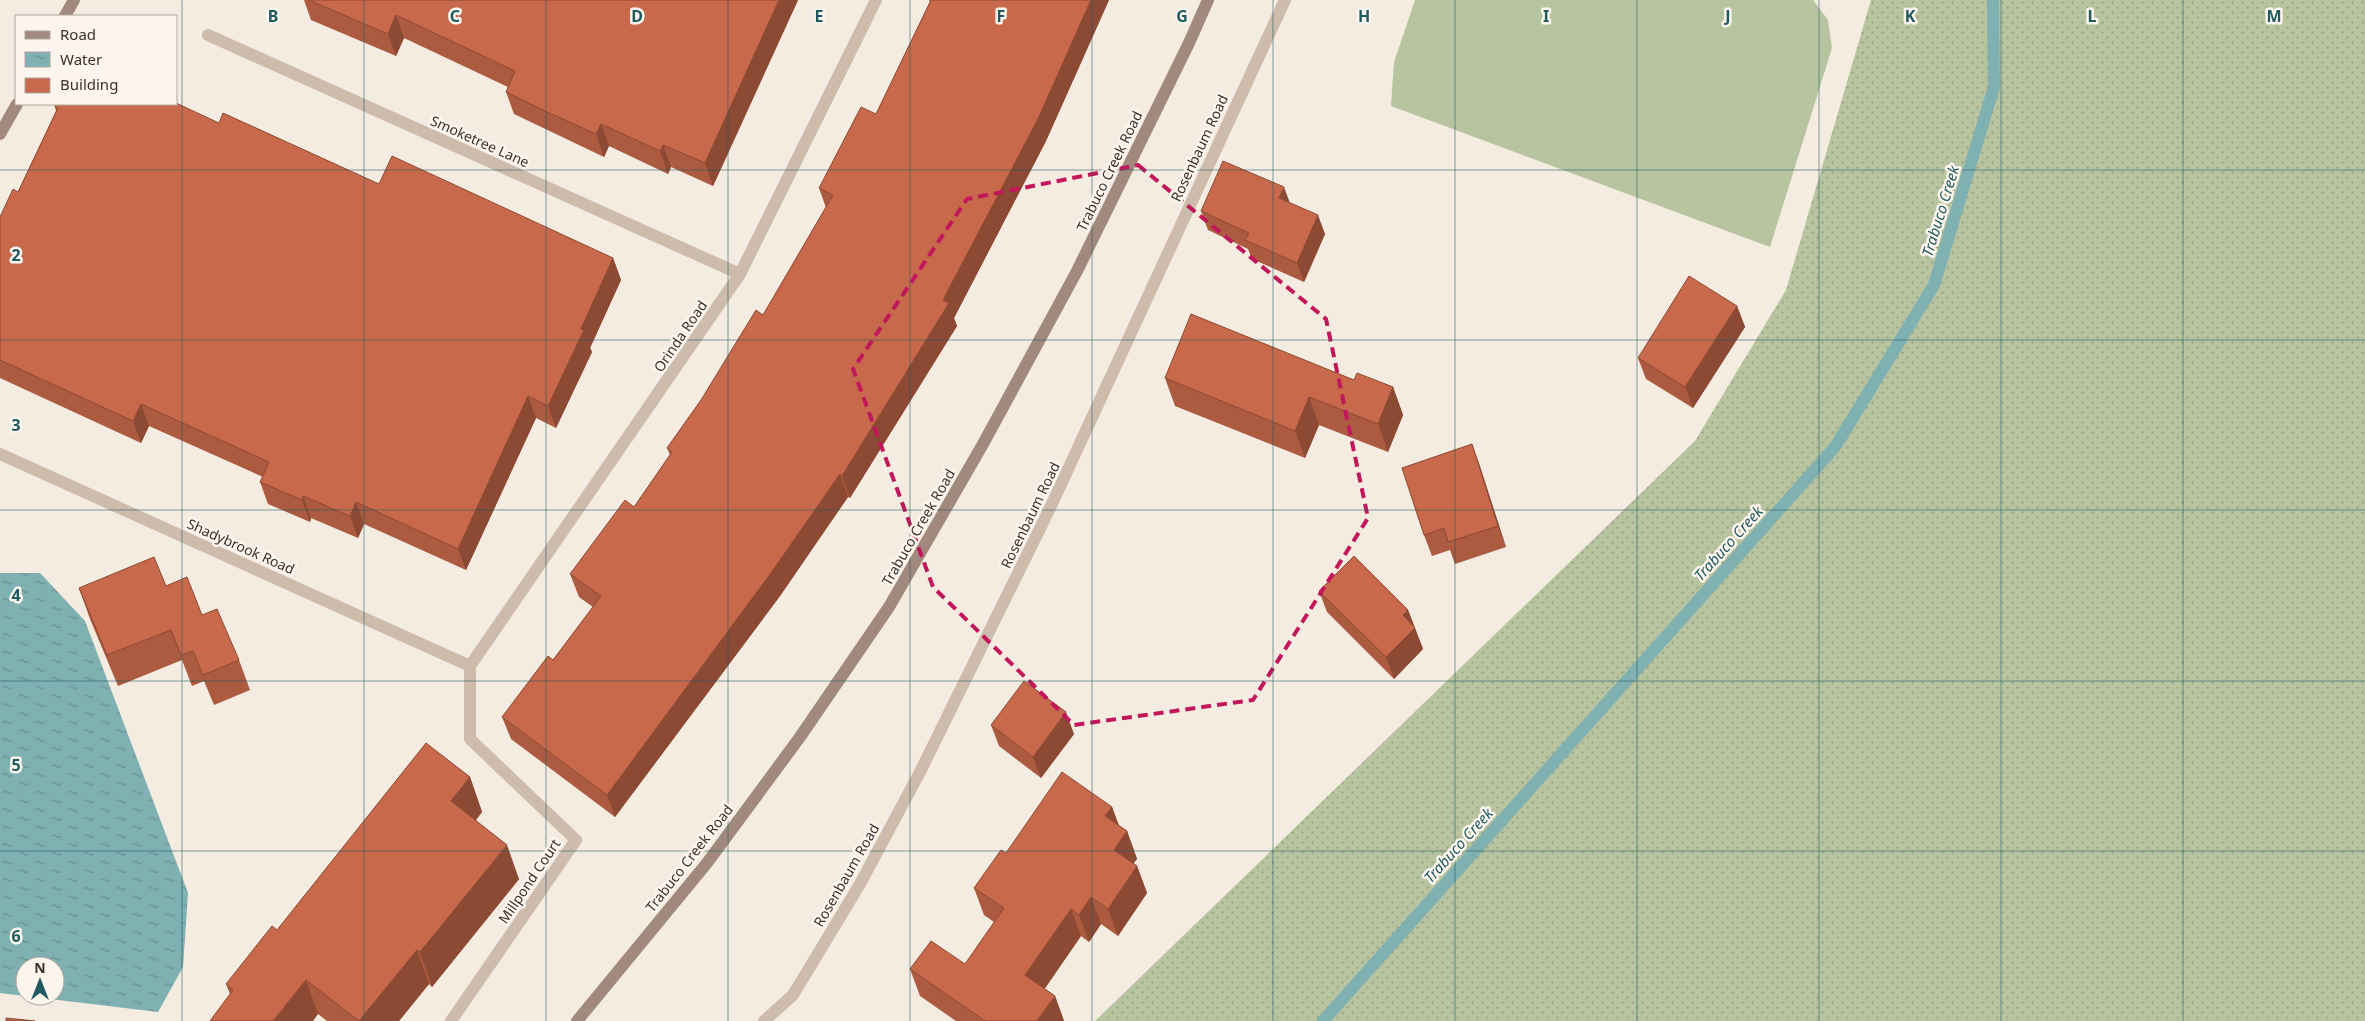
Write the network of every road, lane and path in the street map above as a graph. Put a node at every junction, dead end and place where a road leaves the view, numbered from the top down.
1 (74, 0) edge
2 (876, 0) edge
3 (1208, 0) edge
4 (1285, 0) edge
5 (66, 15) edge
6 (208, 35) dead end
7 (16, 105) edge
8 (0, 134) edge
9 (740, 274) junction
10 (0, 454) edge
11 (470, 666) junction
12 (452, 1021) edge
13 (577, 1021) edge
14 (764, 1021) edge

1 - 5 street
2 - 9 street, Orinda Road
3 - 13 street, Trabuco Creek Road
4 - 14 street, Rosenbaum Road
6 - 9 street, Smoketree Lane
7 - 8 street
9 - 11 street, Orinda Road
10 - 11 street, Shadybrook Road
11 - 12 street, Millpond Court

